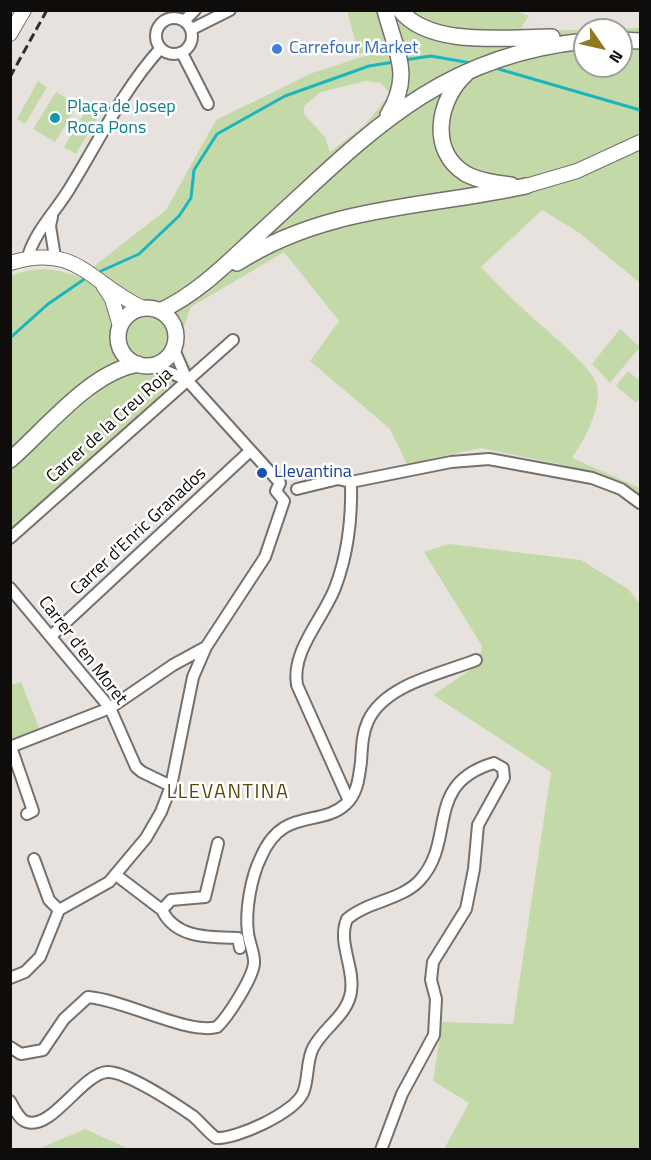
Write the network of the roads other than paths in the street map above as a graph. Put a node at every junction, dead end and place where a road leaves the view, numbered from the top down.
1 (24, 10) edge
2 (195, 10) edge
3 (230, 10) edge
4 (385, 10) edge
5 (400, 10) edge
6 (165, 15) edge
7 (184, 21) junction
8 (192, 30) junction
9 (10, 34) edge
10 (573, 39) edge
11 (573, 42) edge
12 (160, 49) junction
13 (182, 53) junction
14 (473, 68) junction
15 (208, 104) dead end
16 (382, 123) junction
17 (640, 142) edge
18 (526, 186) junction
19 (52, 217) junction
20 (28, 257) junction
21 (56, 257) junction
22 (10, 263) edge
23 (100, 281) junction
24 (199, 288) junction
25 (143, 308) junction
26 (160, 311) junction
27 (119, 334) junction
28 (174, 340) junction
29 (233, 340) dead end
30 (145, 364) junction
31 (187, 380) junction
32 (93, 384) junction
33 (250, 451) junction
34 (10, 460) edge
35 (351, 482) junction
36 (280, 483) junction
37 (297, 489) junction
38 (284, 501) junction
39 (640, 503) edge
40 (10, 538) edge
41 (10, 588) edge
42 (51, 636) junction
43 (206, 647) junction
44 (476, 660) dead end
45 (110, 708) junction
46 (11, 747) edge
47 (171, 786) junction
48 (349, 801) junction
49 (27, 814) dead end
50 (218, 843) dead end
51 (34, 859) dead end
52 (116, 875) junction
53 (59, 910) junction
54 (162, 910) junction
55 (240, 948) dead end
56 (10, 978) edge
57 (10, 1047) edge
58 (10, 1101) edge
59 (381, 1149) edge

1 - 9 street
2 - 7 street
3 - 8 street
4 - 16 main road
5 - 10 main road
6 - 7 street
6 - 12 street
7 - 8 street
8 - 13 street
11 - 14 main road
12 - 13 street
12 - 19 street
13 - 15 street
14 - 16 main road
14 - 18 main road
16 - 24 main road
17 - 18 street
18 - 24 main road
19 - 20 street
19 - 21 street
20 - 21 street
20 - 22 street
21 - 23 street
23 - 25 street
23 - 27 street
24 - 26 main road
24 - 28 main road
25 - 26 main road
25 - 27 main road
26 - 28 main road
27 - 30 main road
27 - 32 main road
28 - 30 main road
28 - 31 street
29 - 31 street, Carrer de la Creu Roja
30 - 31 street
30 - 32 main road
31 - 33 street
31 - 40 street, Carrer de la Creu Roja
32 - 34 main road
33 - 36 street
33 - 42 street, Carrer d'Enric Granados
35 - 37 street
35 - 39 street
35 - 48 street
36 - 37 street
36 - 38 street
37 - 38 street
38 - 43 street
41 - 42 street, Carrer d'en Moret
42 - 45 street, Carrer d'en Moret
43 - 45 street
43 - 47 street
44 - 48 street
45 - 46 street
45 - 47 street, Carrer d'en Moret
46 - 49 street
47 - 52 street
48 - 57 street
50 - 54 street
51 - 53 street
52 - 53 street
52 - 54 street
53 - 56 street
54 - 55 street
58 - 59 street

